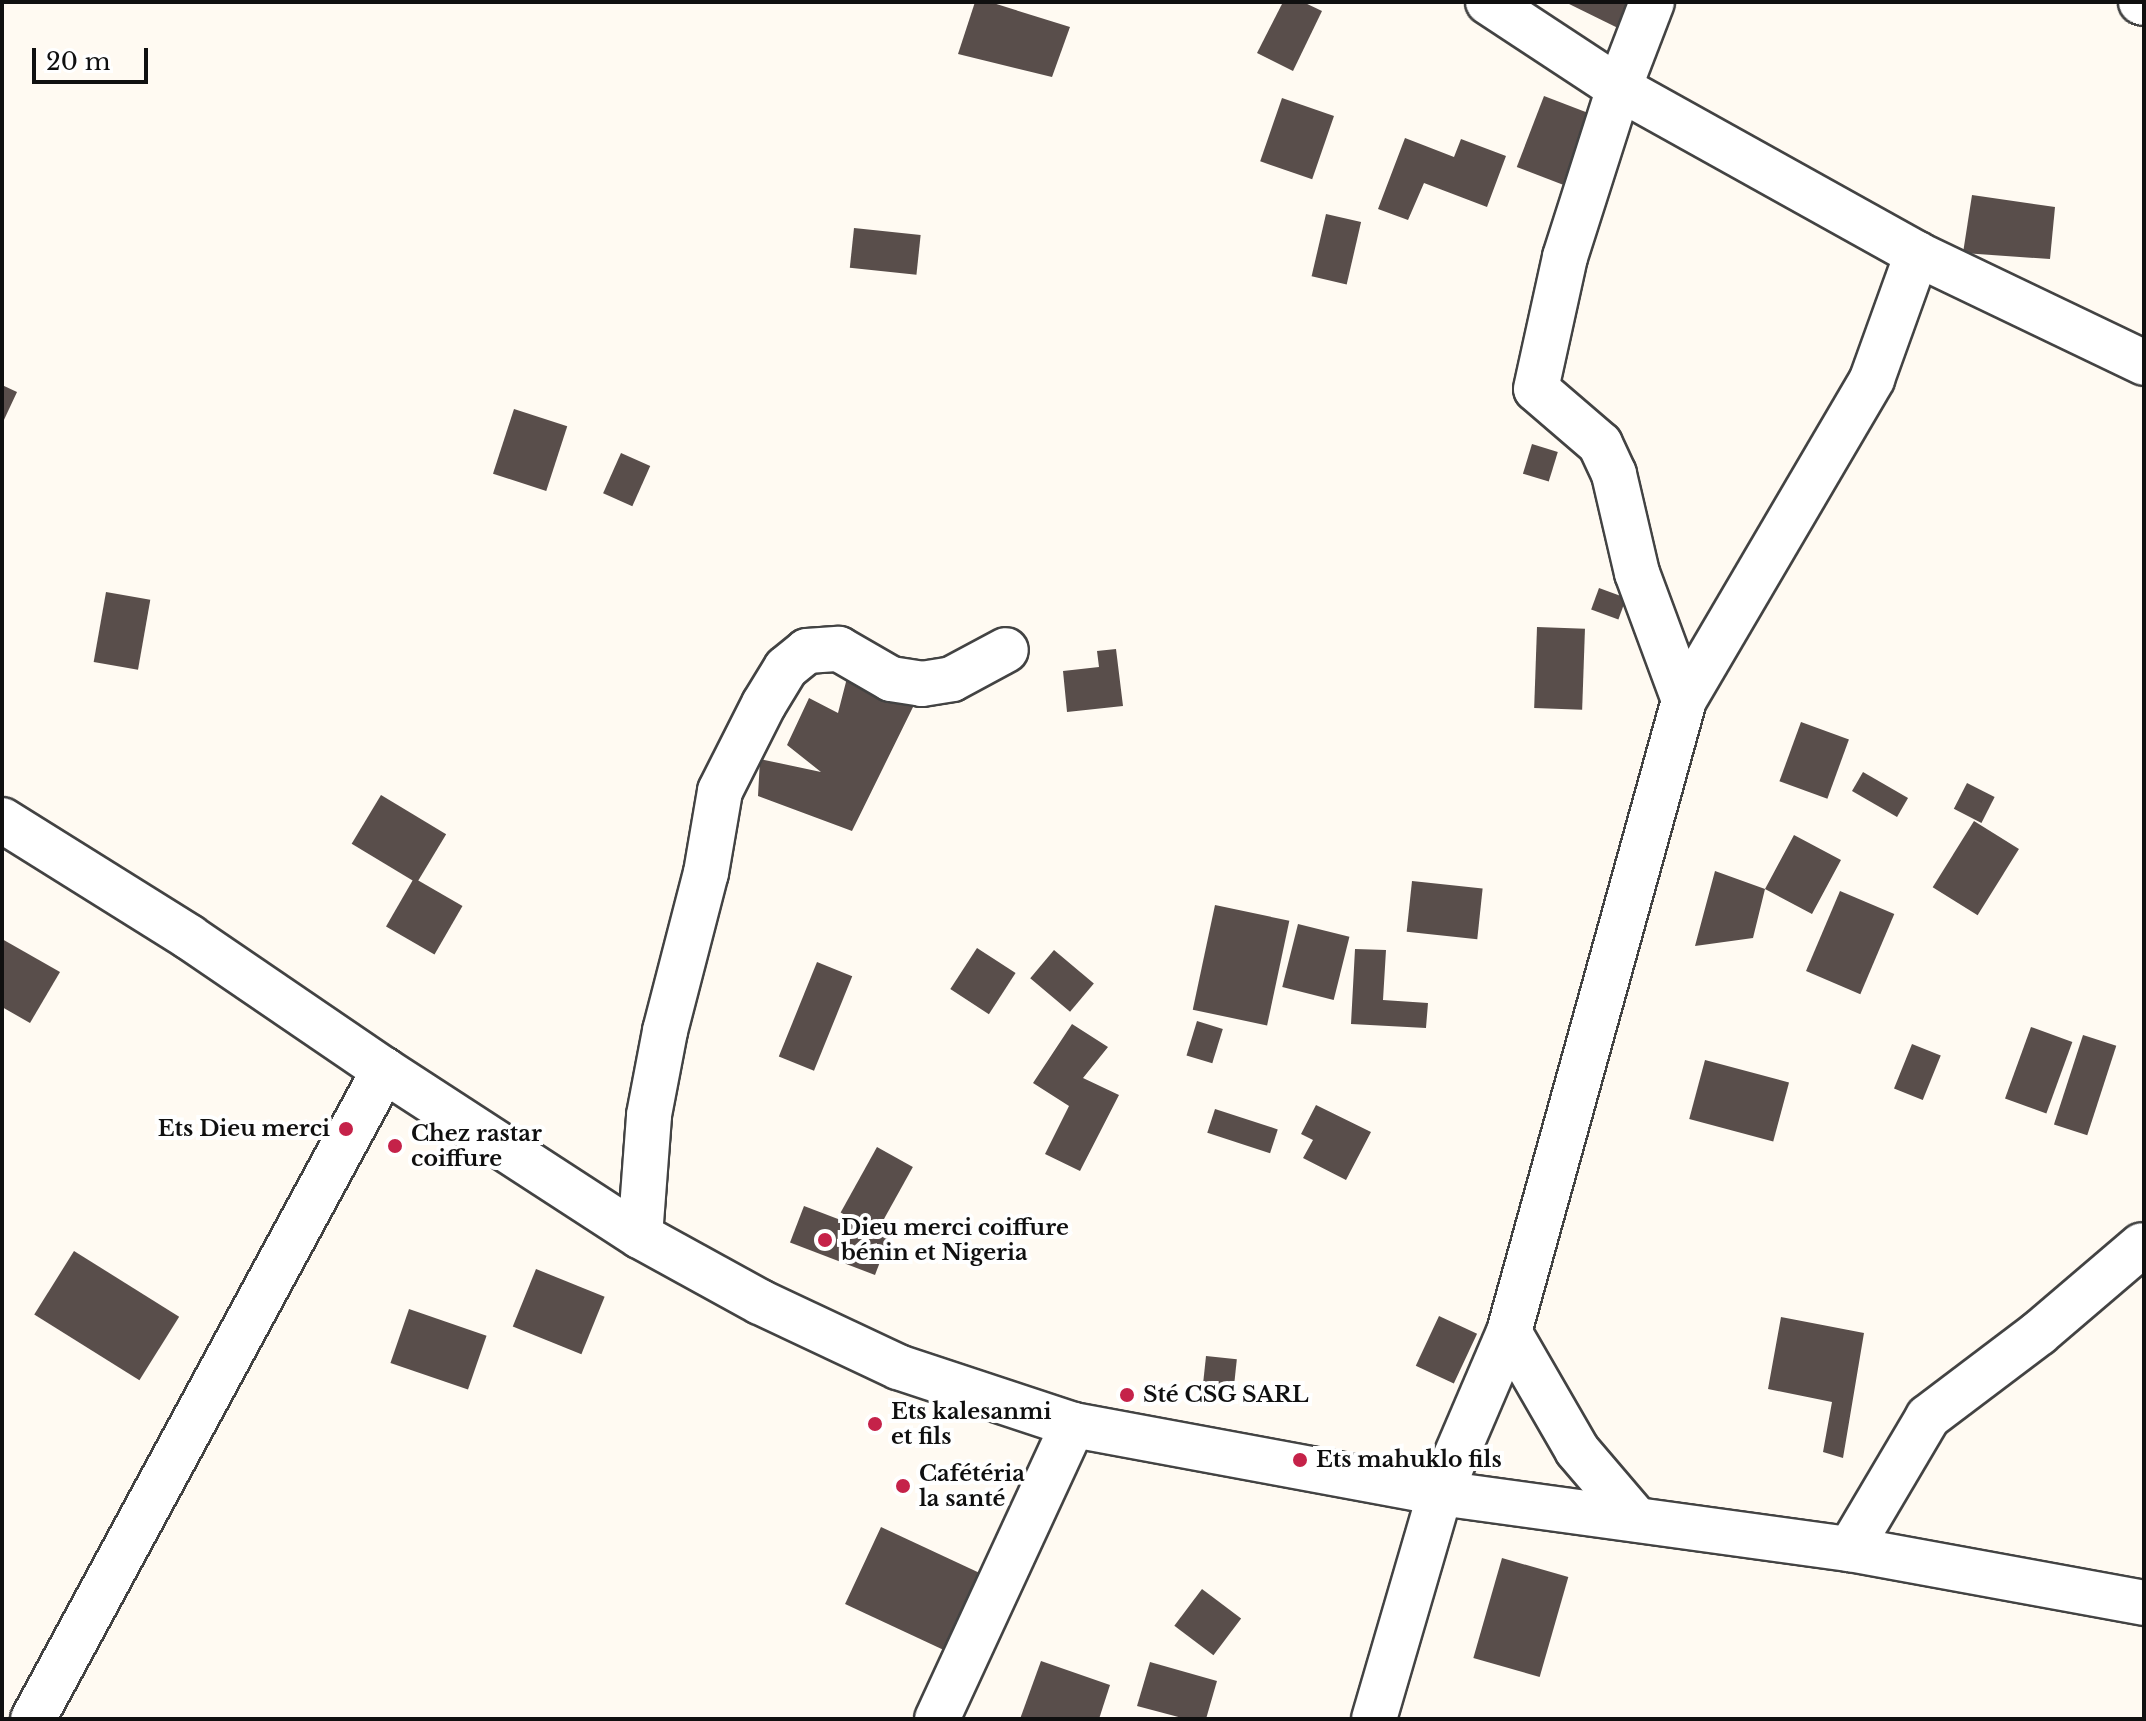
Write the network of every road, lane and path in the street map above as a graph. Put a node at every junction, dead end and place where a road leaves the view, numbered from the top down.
1 (1488, 2) edge
2 (1652, 2) edge
3 (1619, 88) junction
4 (1917, 254) junction
5 (2144, 363) edge
6 (1006, 650) dead end
7 (1684, 700) junction
8 (2, 820) edge
9 (384, 1070) junction
10 (640, 1236) junction
11 (2142, 1245) dead end
12 (1509, 1332) junction
13 (1073, 1425) junction
14 (1440, 1493) junction
15 (1636, 1519) junction
16 (1850, 1549) junction
17 (2144, 1603) edge
18 (33, 1719) edge
19 (937, 1719) edge
20 (1374, 1719) edge

1 - 3 street
2 - 3 street
3 - 4 street
3 - 7 street
4 - 5 street
4 - 7 street
6 - 10 street
7 - 12 street
8 - 9 street
9 - 10 street
9 - 18 street
10 - 13 street
11 - 16 street
12 - 14 street
12 - 15 street
13 - 14 street
13 - 19 street
14 - 15 street
14 - 20 street
15 - 16 street
16 - 17 street

